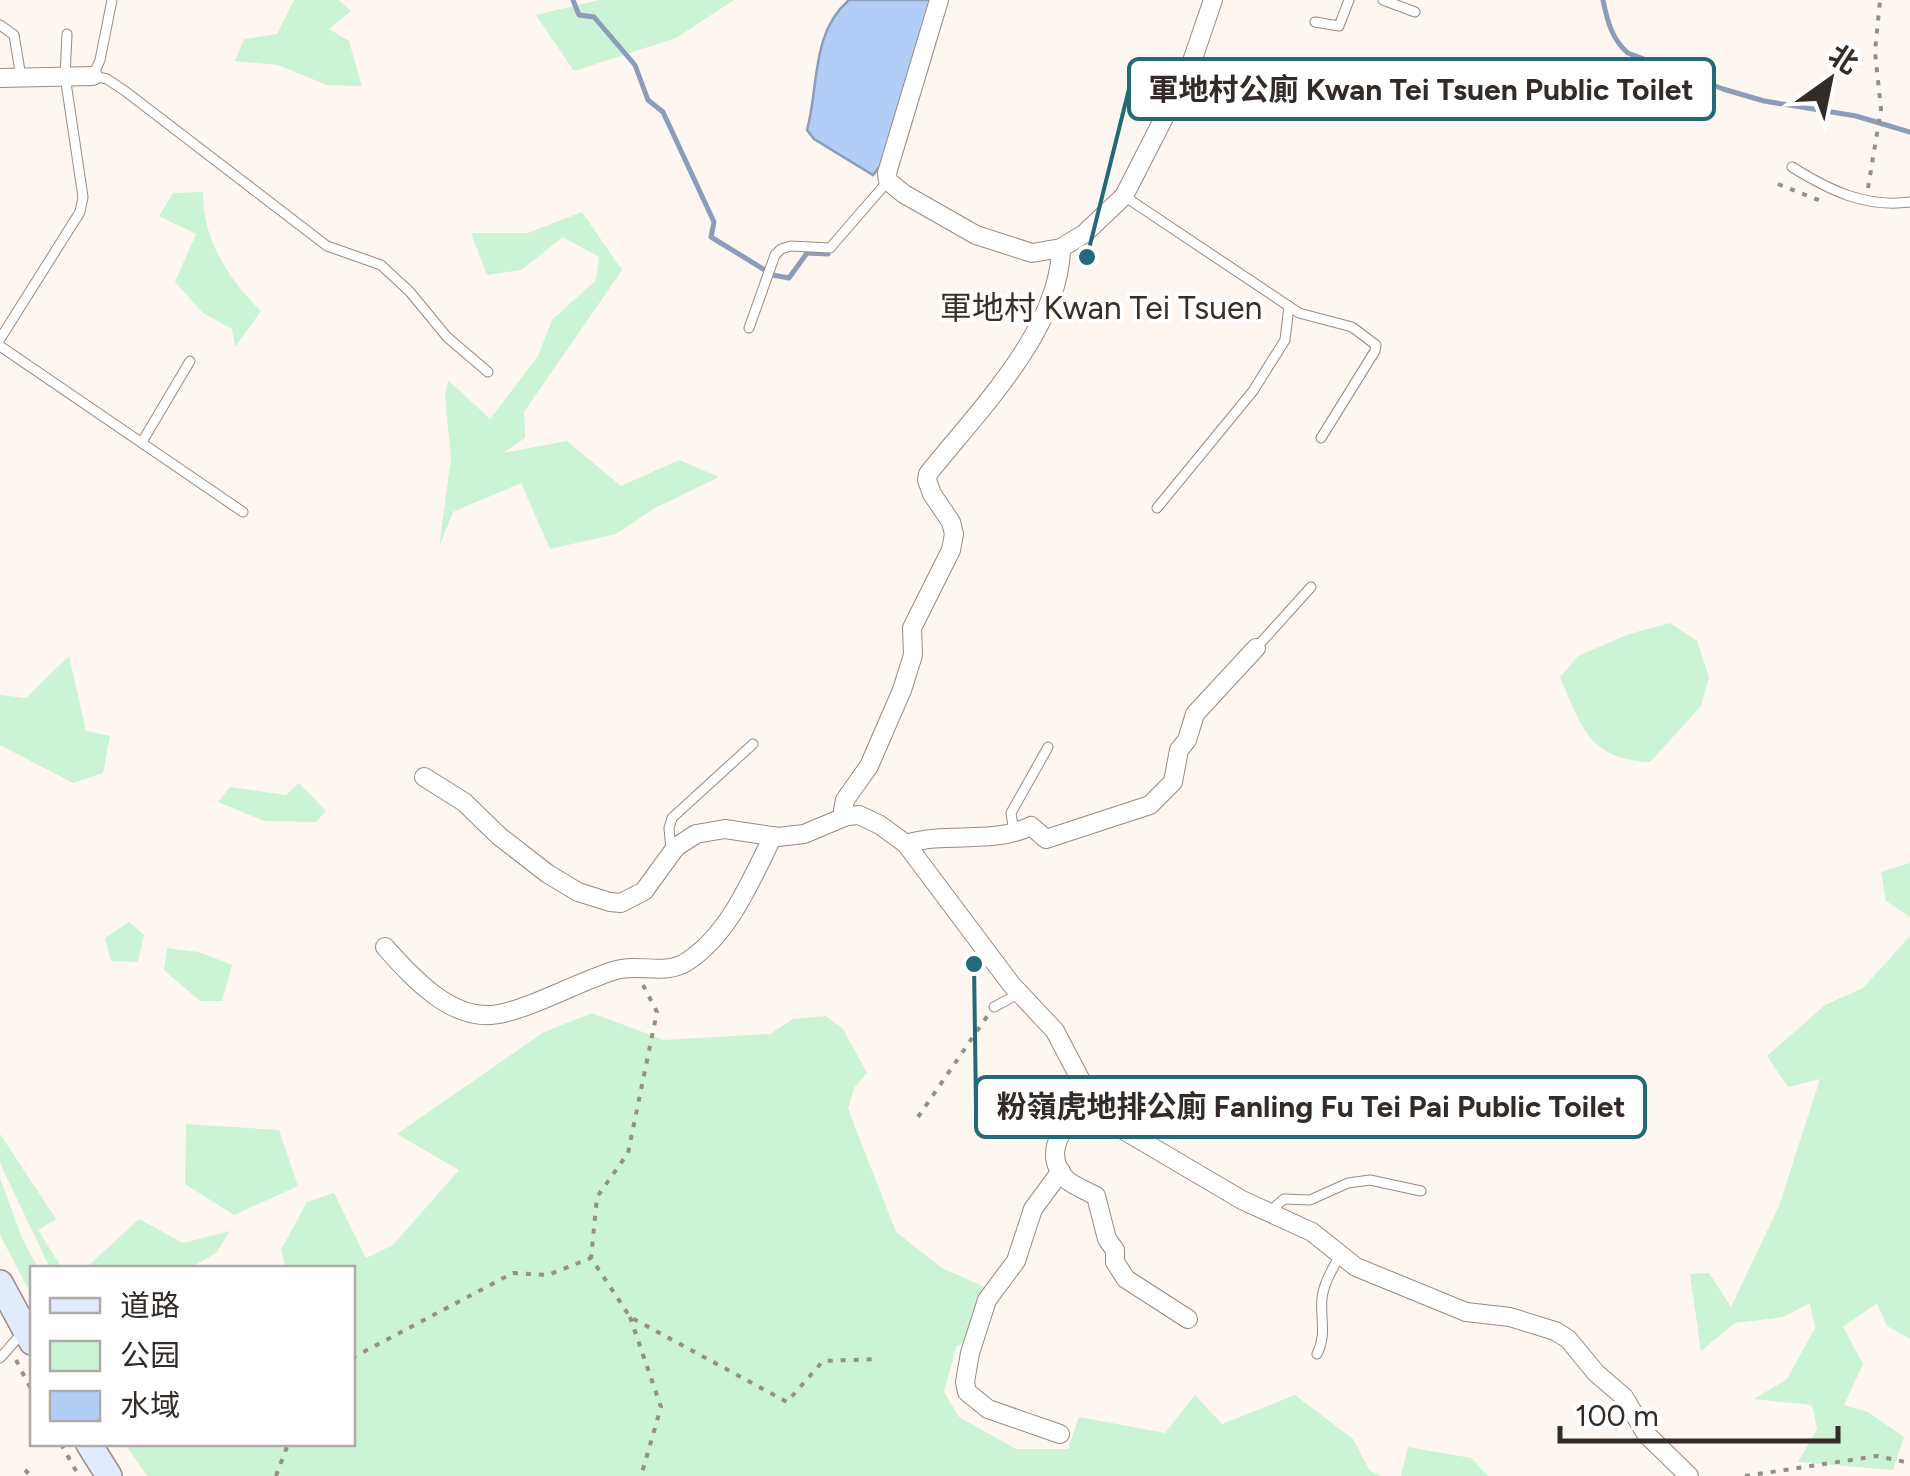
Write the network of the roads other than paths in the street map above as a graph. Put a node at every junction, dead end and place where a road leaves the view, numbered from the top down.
1 (112, 0) edge
2 (939, 0) edge
3 (1213, 0) edge
4 (1349, 0) edge
5 (1383, 0) edge
6 (1414, 12) dead end
7 (1315, 22) dead end
8 (0, 25) edge
9 (66, 34) dead end
10 (66, 76) junction
11 (93, 76) junction
12 (21, 77) junction
13 (0, 78) edge
14 (1792, 167) dead end
15 (888, 180) junction
16 (1124, 196) junction
17 (1910, 202) edge
18 (1062, 248) junction
19 (1288, 306) junction
20 (750, 328) dead end
21 (0, 342) edge
22 (190, 361) dead end
23 (488, 372) dead end
24 (1321, 438) dead end
25 (142, 442) junction
26 (1156, 508) dead end
27 (243, 512) dead end
28 (1311, 586) dead end
29 (1256, 648) joint
30 (753, 744) dead end
31 (1048, 748) dead end
32 (424, 777) dead end
33 (846, 816) junction
34 (1014, 835) junction
35 (774, 836) junction
36 (906, 844) junction
37 (671, 852) junction
38 (385, 946) dead end
39 (1020, 993) junction
40 (994, 1007) road end
41 (1091, 1098) junction
42 (1061, 1171) junction
43 (1421, 1191) dead end
44 (1270, 1211) junction
45 (1341, 1254) junction
46 (0, 1283) edge
47 (1188, 1319) dead end
48 (29, 1336) edge
49 (1317, 1354) dead end
50 (0, 1358) edge
51 (1060, 1434) dead end
52 (90, 1446) edge
53 (108, 1476) edge
54 (1688, 1476) edge

1 - 11 lane
2 - 15 street
3 - 16 street
4 - 7 lane
5 - 6 lane
8 - 12 lane
9 - 10 lane
10 - 11 street
10 - 12 street
10 - 21 lane
11 - 23 lane
12 - 13 street
14 - 17 lane
15 - 18 street
15 - 20 lane
16 - 18 street
16 - 19 lane
18 - 33 street
19 - 24 lane
19 - 26 lane
21 - 25 lane
22 - 25 lane
25 - 27 lane
28 - 29 lane
29 - 34 street
30 - 37 lane
31 - 34 lane
32 - 37 street
33 - 35 street
33 - 36 street
34 - 36 street
35 - 37 street
35 - 38 street
36 - 39 street
39 - 40 lane
39 - 41 street
41 - 42 street
41 - 44 street
42 - 47 street
42 - 51 street
43 - 44 lane
44 - 45 street
45 - 49 lane
45 - 54 street
46 - 48 street
48 - 50 lane
52 - 53 street

